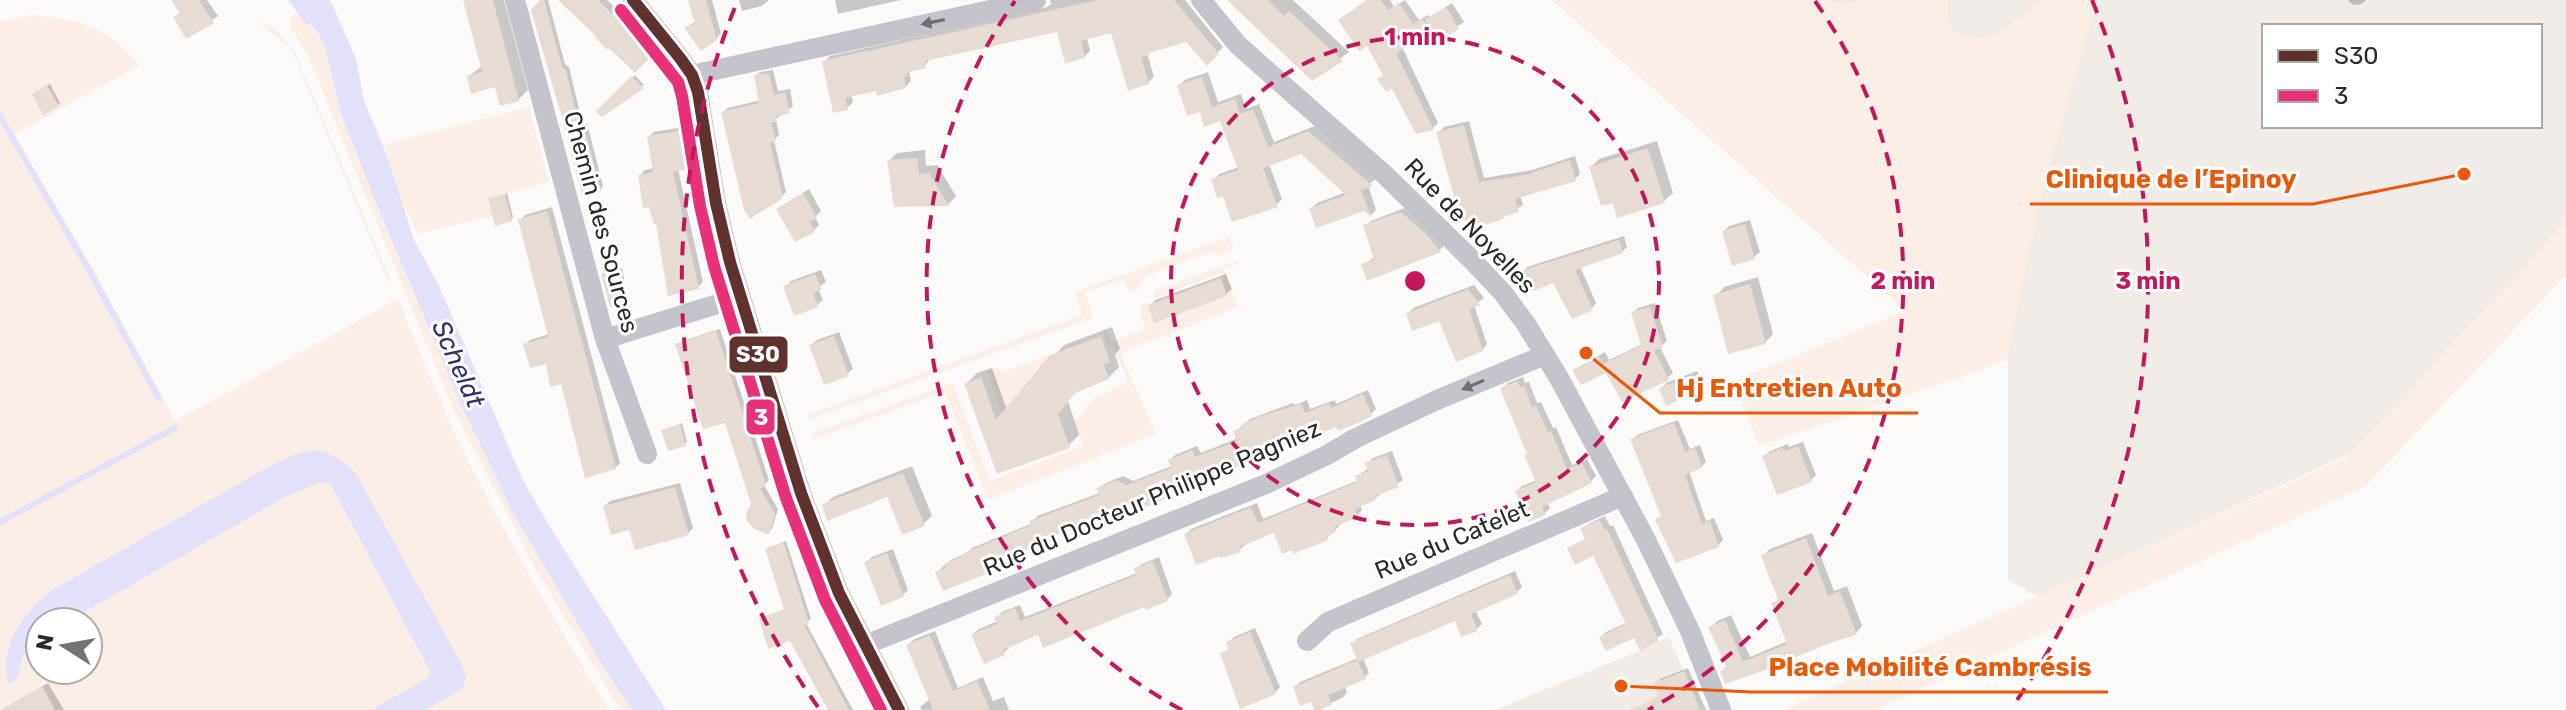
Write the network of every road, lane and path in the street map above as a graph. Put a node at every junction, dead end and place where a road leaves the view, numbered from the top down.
1 (515, 0) edge
2 (633, 0) edge
3 (1036, 0) edge
4 (1201, 0) edge
5 (692, 75) junction
6 (740, 297) junction
7 (605, 339) junction
8 (1545, 355) junction
9 (647, 454) dead end
10 (1623, 496) junction
11 (1307, 641) dead end
12 (865, 645) junction
13 (899, 710) edge
14 (1721, 710) edge

1 - 7 street, Chemin des Sources
2 - 5 street
3 -> 5 street
4 - 8 street, Rue de Noyelles
5 - 6 street
6 - 7 street
6 - 12 street
7 - 9 street, Chemin des Sources
8 - 10 street, Rue de Noyelles
8 -> 12 street, Rue du Docteur Philippe Pagniez
10 - 11 street, Rue du Catelet
10 - 14 street, Rue de Noyelles
12 - 13 street

